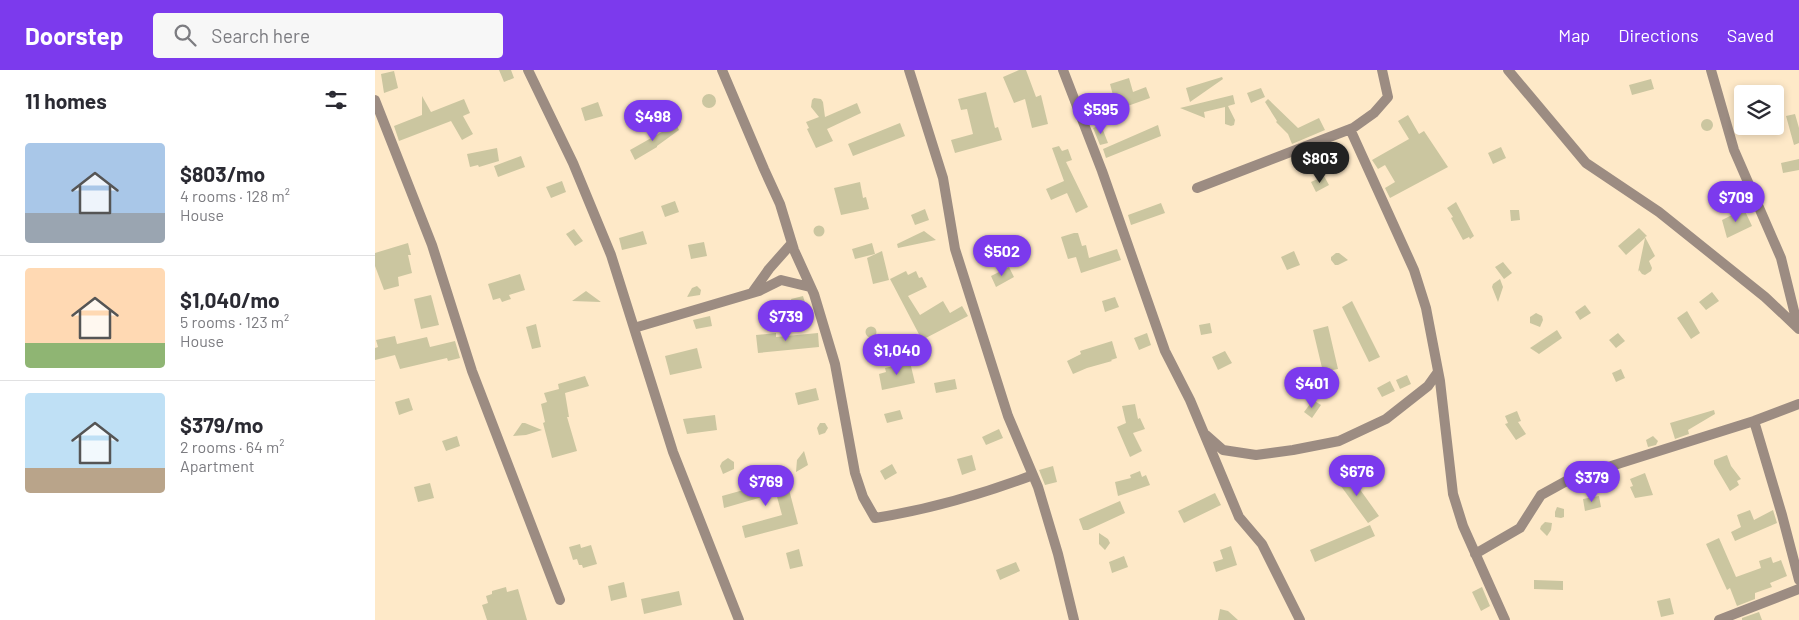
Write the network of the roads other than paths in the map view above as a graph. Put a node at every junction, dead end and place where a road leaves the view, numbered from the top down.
1 (528, 70) edge
2 (722, 70) edge
3 (909, 70) edge
4 (1063, 70) edge
5 (1382, 70) edge
6 (1509, 70) edge
7 (1711, 70) edge
8 (375, 100) edge
9 (1349, 129) junction
10 (1197, 188) dead end
11 (792, 243) junction
12 (810, 286) junction
13 (752, 293) junction
14 (634, 328) junction
15 (1799, 328) edge
16 (1438, 372) junction
17 (1799, 404) edge
18 (1754, 421) junction
19 (1203, 432) junction
20 (1033, 475) junction
21 (1475, 554) junction
22 (1799, 580) edge
23 (1799, 590) edge
24 (560, 600) dead end
25 (1073, 618) edge
26 (739, 620) edge
27 (1062, 620) edge
28 (1300, 620) edge
29 (1505, 620) edge
30 (1719, 620) edge

1 - 14 street
2 - 11 street
3 - 20 street
4 - 19 street
5 - 9 street
6 - 15 street
7 - 15 street
8 - 24 street
9 - 10 street
9 - 16 street
11 - 12 street
11 - 13 street
12 - 13 street
12 - 20 street
13 - 14 street
14 - 26 street
16 - 19 street
16 - 21 street
17 - 18 street
18 - 21 street
18 - 22 street
19 - 28 street
20 - 25 street
21 - 29 street
23 - 30 street
25 - 27 street

